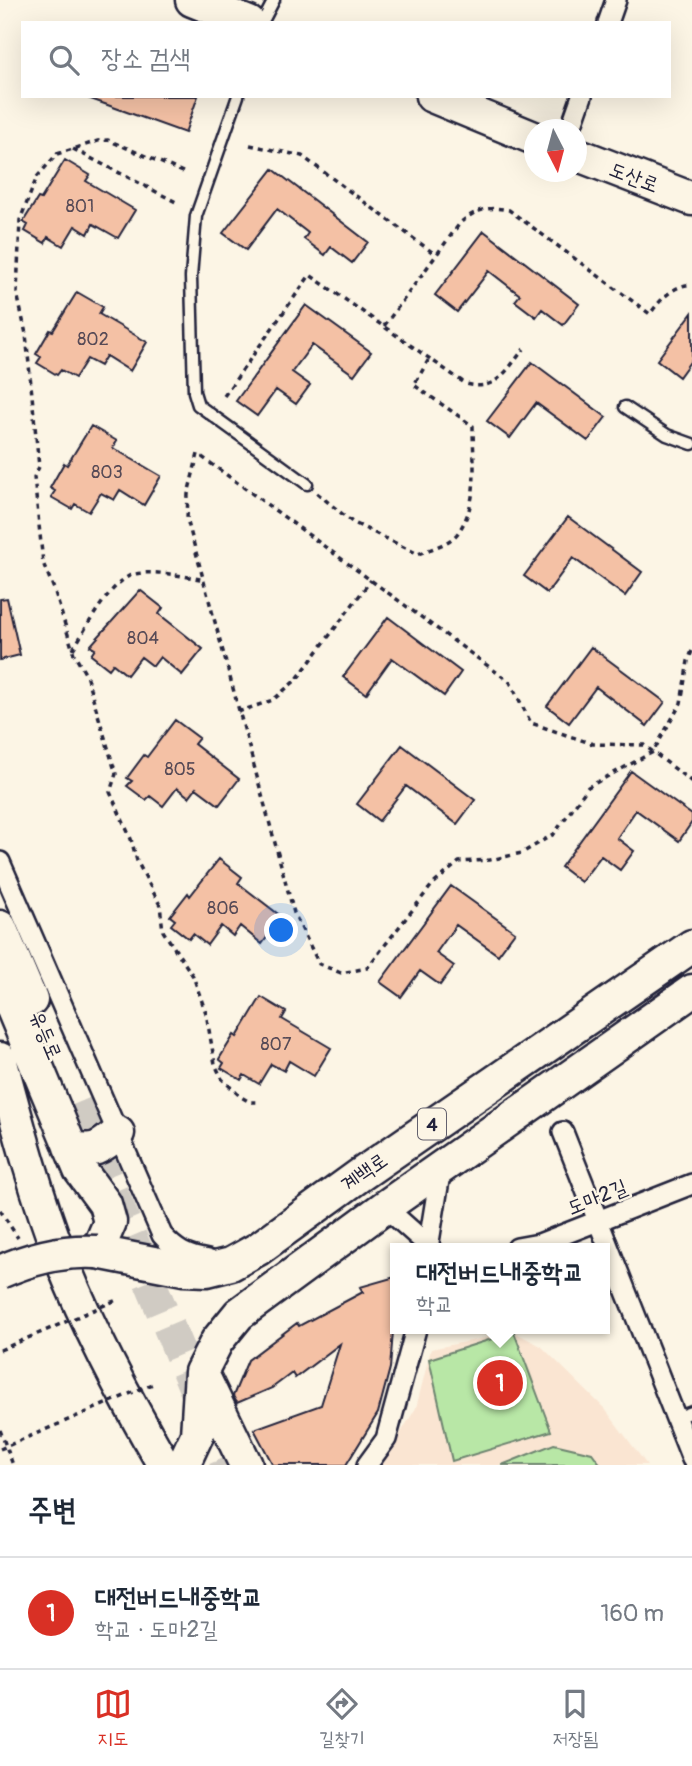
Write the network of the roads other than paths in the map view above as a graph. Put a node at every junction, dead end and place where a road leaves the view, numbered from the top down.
1 (192, 0) edge
2 (274, 0) edge
3 (616, 0) edge
4 (244, 21) edge
5 (263, 21) edge
6 (609, 21) edge
7 (237, 98) edge
8 (437, 98) edge
9 (581, 98) edge
10 (574, 119) edge
11 (524, 134) edge
12 (587, 158) edge
13 (692, 199) edge
14 (625, 407) dead end
15 (692, 444) edge
16 (307, 484) road end
17 (0, 862) edge
18 (0, 927) edge
19 (692, 946) edge
20 (0, 978) edge
21 (692, 990) edge
22 (0, 1059) edge
23 (75, 1104) tunnel mouth
24 (563, 1132) dead end
25 (118, 1133) junction
26 (69, 1147) junction
27 (441, 1168) junction
28 (692, 1184) edge
29 (385, 1207) junction
30 (597, 1222) junction
31 (424, 1243) edge
32 (430, 1243) edge
33 (542, 1243) edge
34 (606, 1243) edge
35 (610, 1251) edge
36 (97, 1252) junction
37 (231, 1264) junction
38 (0, 1272) edge
39 (415, 1334) edge
40 (201, 1372) junction
41 (684, 1415) edge
42 (188, 1457) edge
43 (692, 1460) edge
44 (239, 1463) edge
45 (367, 1465) edge

1 - 4 main road
2 - 5 lane
3 - 6 street
7 - 16 lane
8 - 11 main road
9 - 10 street
12 - 13 main road, 도산로
14 - 15 lane
17 - 25 street
18 - 23 main road, 유등로
19 - 37 main road, 계백로 / 4
20 - 26 main road
21 - 27 main road, 계백로 / 4
22 - 42 main road
24 - 30 street
25 - 26 main road
25 - 37 street
26 - 36 main road
27 - 29 main road, 계백로 / 4
27 - 32 street
28 - 30 street, 도마2길
29 - 31 street
29 - 40 main road, 계백로 / 4
30 - 33 street, 도마2길
30 - 34 street
35 - 41 street
36 - 37 main road, 계백로 / 4
36 - 38 main road, 계백로 / 4, bridge
39 - 45 street
40 - 42 main road, 계백로 / 4
40 - 44 main road
41 - 43 street

